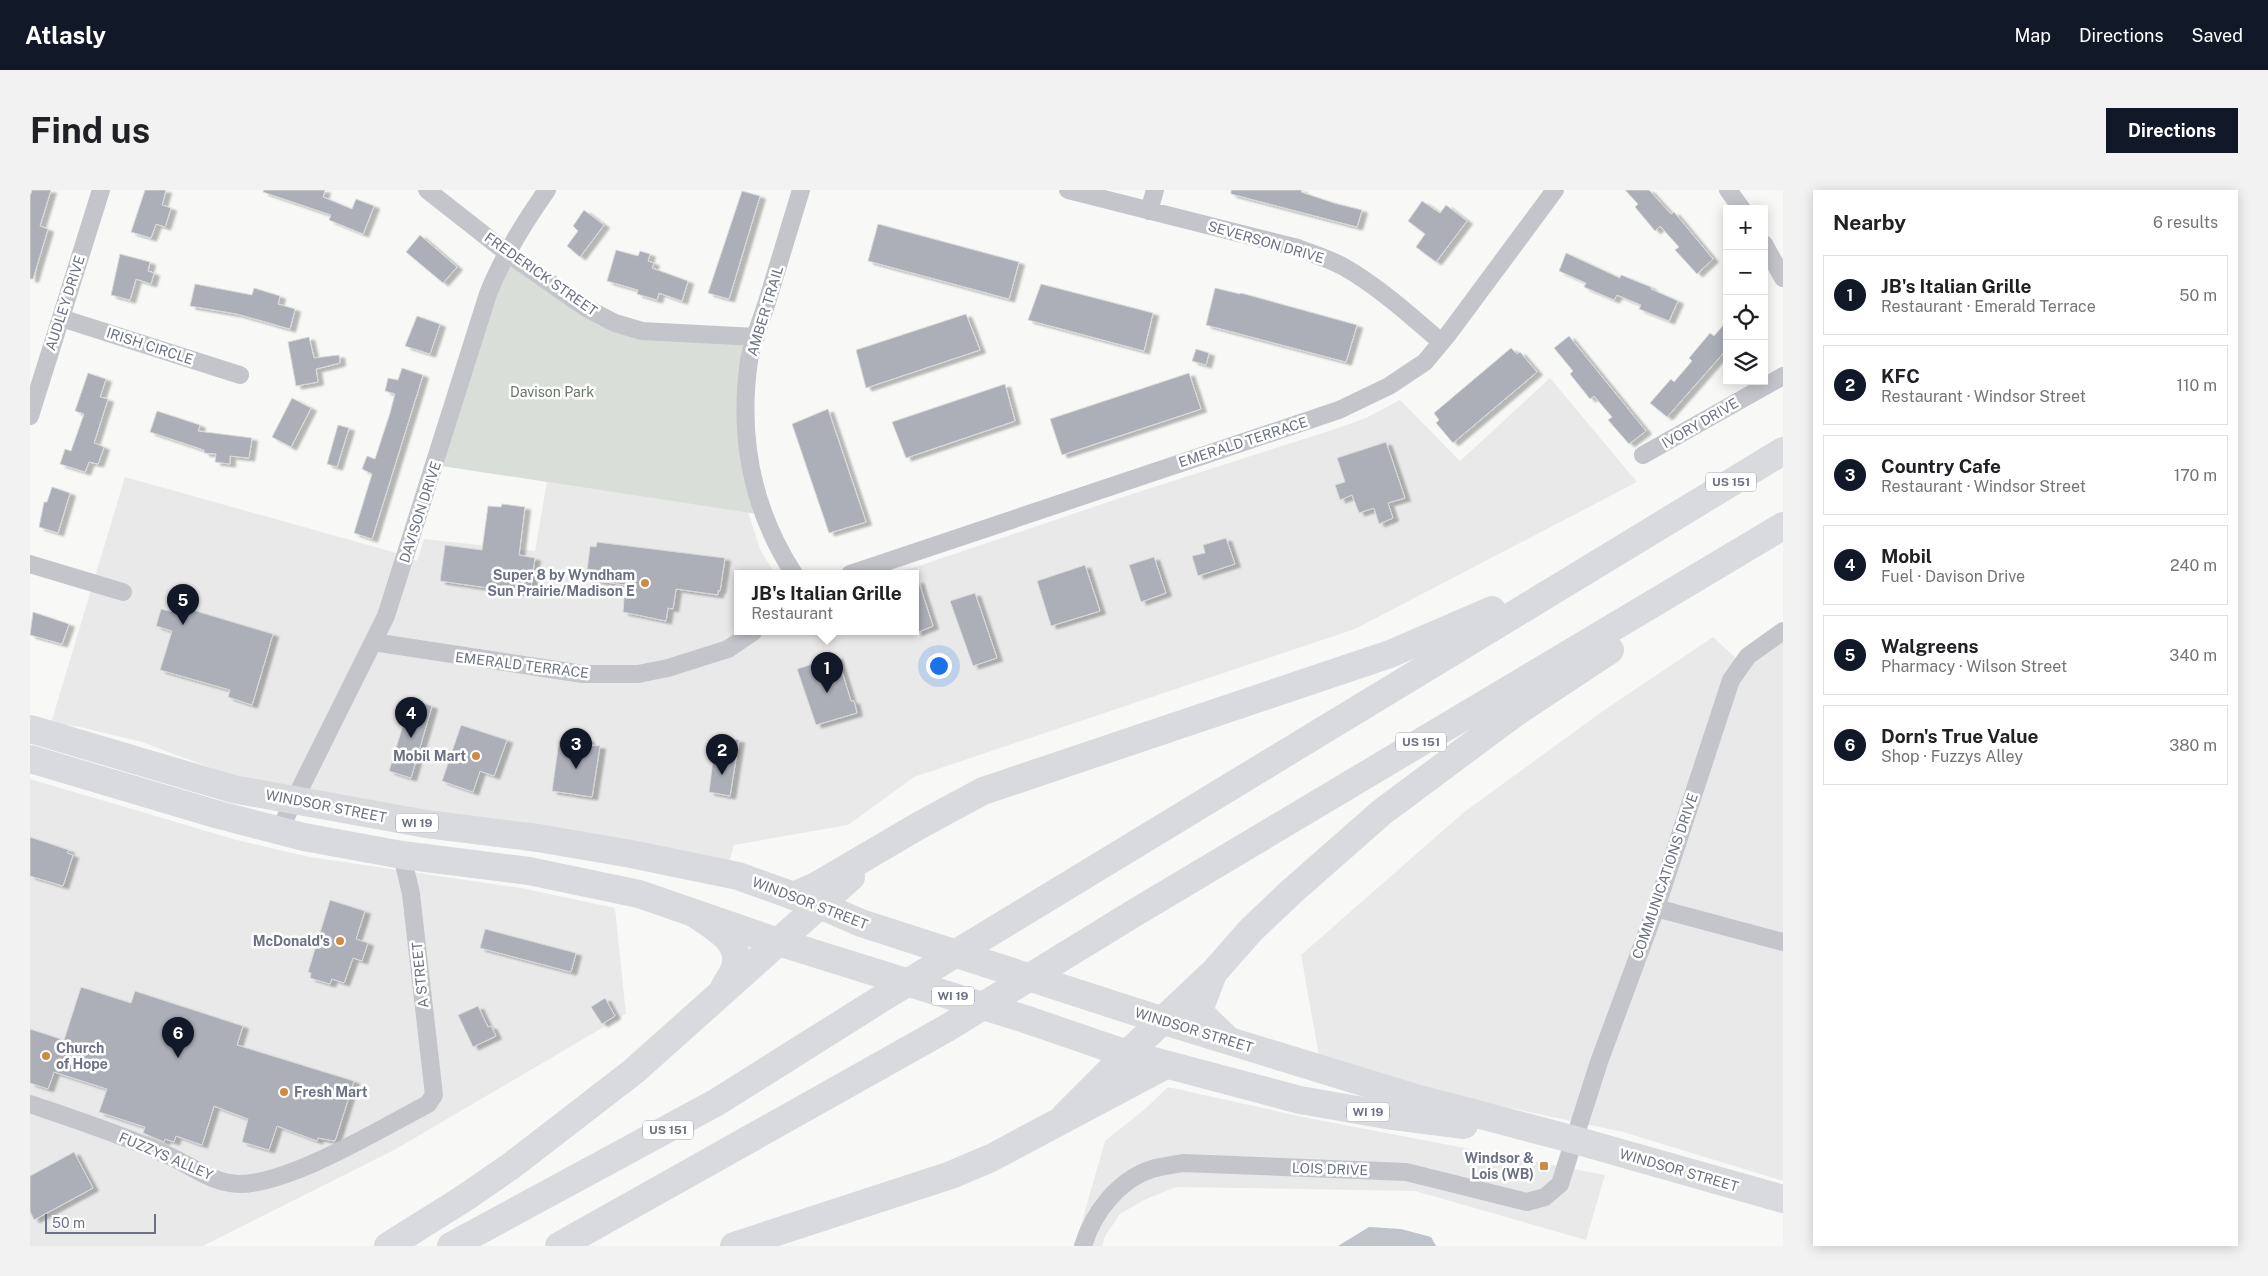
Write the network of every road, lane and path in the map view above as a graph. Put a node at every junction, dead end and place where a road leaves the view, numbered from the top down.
1 (101, 190) edge
2 (427, 190) edge
3 (547, 190) edge
4 (801, 190) edge
5 (1068, 190) edge
6 (1156, 190) edge
7 (1555, 190) edge
8 (1728, 190) edge
9 (1739, 205) edge
10 (1149, 210) junction
11 (1767, 250) edge
12 (506, 252) junction
13 (1783, 278) edge
14 (61, 318) junction
15 (756, 337) junction
16 (1441, 342) junction
17 (240, 375) dead end
18 (1783, 376) edge
19 (30, 416) edge
20 (1783, 451) edge
21 (1643, 455) dead end
22 (1680, 513) junction
23 (1783, 526) edge
24 (1783, 534) edge
25 (30, 564) edge
26 (792, 570) edge
27 (862, 570) edge
28 (123, 592) dead end
29 (1783, 631) edge
30 (749, 635) edge
31 (373, 642) junction
32 (30, 729) edge
33 (30, 759) edge
34 (296, 800) junction
35 (280, 831) junction
36 (886, 844) junction
37 (402, 855) junction
38 (793, 896) junction
39 (822, 906) junction
40 (1656, 908) junction
41 (695, 914) junction
42 (778, 942) junction
43 (1783, 942) edge
44 (1214, 972) junction
45 (719, 996) junction
46 (1164, 1021) junction
47 (1228, 1040) junction
48 (1127, 1054) junction
49 (1166, 1065) junction
50 (434, 1096) joint
51 (30, 1104) edge
52 (1064, 1117) junction
53 (1575, 1140) junction
54 (1783, 1199) edge
55 (388, 1246) edge
56 (451, 1246) edge
57 (559, 1246) edge
58 (734, 1246) edge
59 (1082, 1246) edge

1 - 14 street, AUDLEY DRIVE
2 - 12 street, FREDERICK STREET
3 - 12 street, DAVISON DRIVE
4 - 15 street, AMBER TRAIL
5 - 10 street, SEVERSON DRIVE
6 - 10 street
7 - 16 street, EMERALD TERRACE
8 - 9 street
10 - 16 street, SEVERSON DRIVE
11 - 13 street
12 - 15 street, FREDERICK STREET
12 - 31 street, DAVISON DRIVE
14 - 17 street, IRISH CIRCLE
14 - 19 street, AUDLEY DRIVE
15 - 26 street, AMBER TRAIL
16 - 27 street, EMERALD TERRACE
18 - 21 street, IVORY DRIVE
20 - 22 main road, US 151
22 - 36 main road
22 - 56 main road, US 151
23 - 57 main road, US 151
24 - 44 main road
25 - 28 street
29 - 40 street, COMMUNICATIONS DRIVE
30 - 31 street, EMERALD TERRACE
31 - 34 street, DAVISON DRIVE
32 - 34 main road, WINDSOR STREET / WI 19
33 - 35 main road, WINDSOR STREET / WI 19
34 - 35 street, DAVISON DRIVE
34 - 38 main road, WINDSOR STREET / WI 19
35 - 37 main road, WINDSOR STREET / WI 19
36 - 38 main road
36 - 39 main road
37 - 41 main road, WINDSOR STREET / WI 19
37 - 50 street, A STREET
38 - 39 main road, WINDSOR STREET / WI 19
39 - 42 main road
39 - 46 main road, WINDSOR STREET / WI 19
40 - 43 street
40 - 53 street, COMMUNICATIONS DRIVE
41 - 42 main road, WINDSOR STREET / WI 19
41 - 45 main road
42 - 45 main road
42 - 48 main road, WINDSOR STREET / WI 19
44 - 46 main road
44 - 47 main road
45 - 55 main road
46 - 47 main road, WINDSOR STREET / WI 19
46 - 48 main road
47 - 53 main road, WINDSOR STREET / WI 19
48 - 49 main road, WINDSOR STREET / WI 19
48 - 52 main road
49 - 52 main road
49 - 53 main road, WINDSOR STREET / WI 19
50 - 51 street, FUZZYS ALLEY
52 - 58 main road
53 - 54 main road, WINDSOR STREET / WI 19
53 - 59 street, LOIS DRIVE

